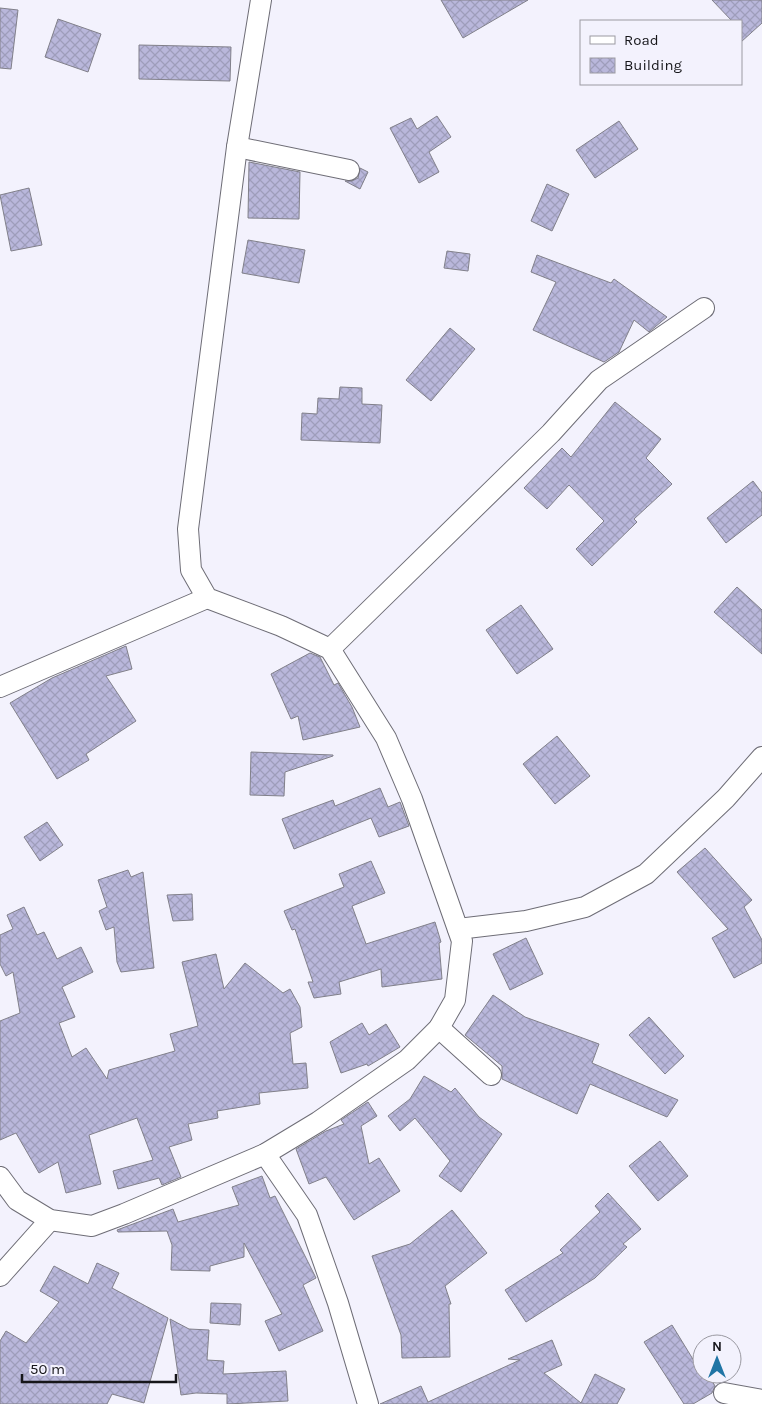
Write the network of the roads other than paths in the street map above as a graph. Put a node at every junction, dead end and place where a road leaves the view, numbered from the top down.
1 (261, 0) edge
2 (237, 147) junction
3 (349, 170) dead end
4 (704, 308) dead end
5 (207, 598) junction
6 (330, 649) junction
7 (0, 687) edge
8 (762, 756) edge
9 (458, 929) junction
10 (439, 1028) junction
11 (490, 1075) dead end
12 (265, 1154) junction
13 (0, 1177) edge
14 (50, 1220) junction
15 (0, 1276) edge
16 (724, 1393) dead end
17 (762, 1400) edge
18 (368, 1404) edge

1 - 2 street
2 - 3 street
2 - 5 street
4 - 6 street
5 - 6 street
5 - 7 street
6 - 9 street
8 - 9 street
9 - 10 street
10 - 11 street
10 - 12 street
12 - 14 street
12 - 18 street
13 - 14 street
14 - 15 street
16 - 17 street

